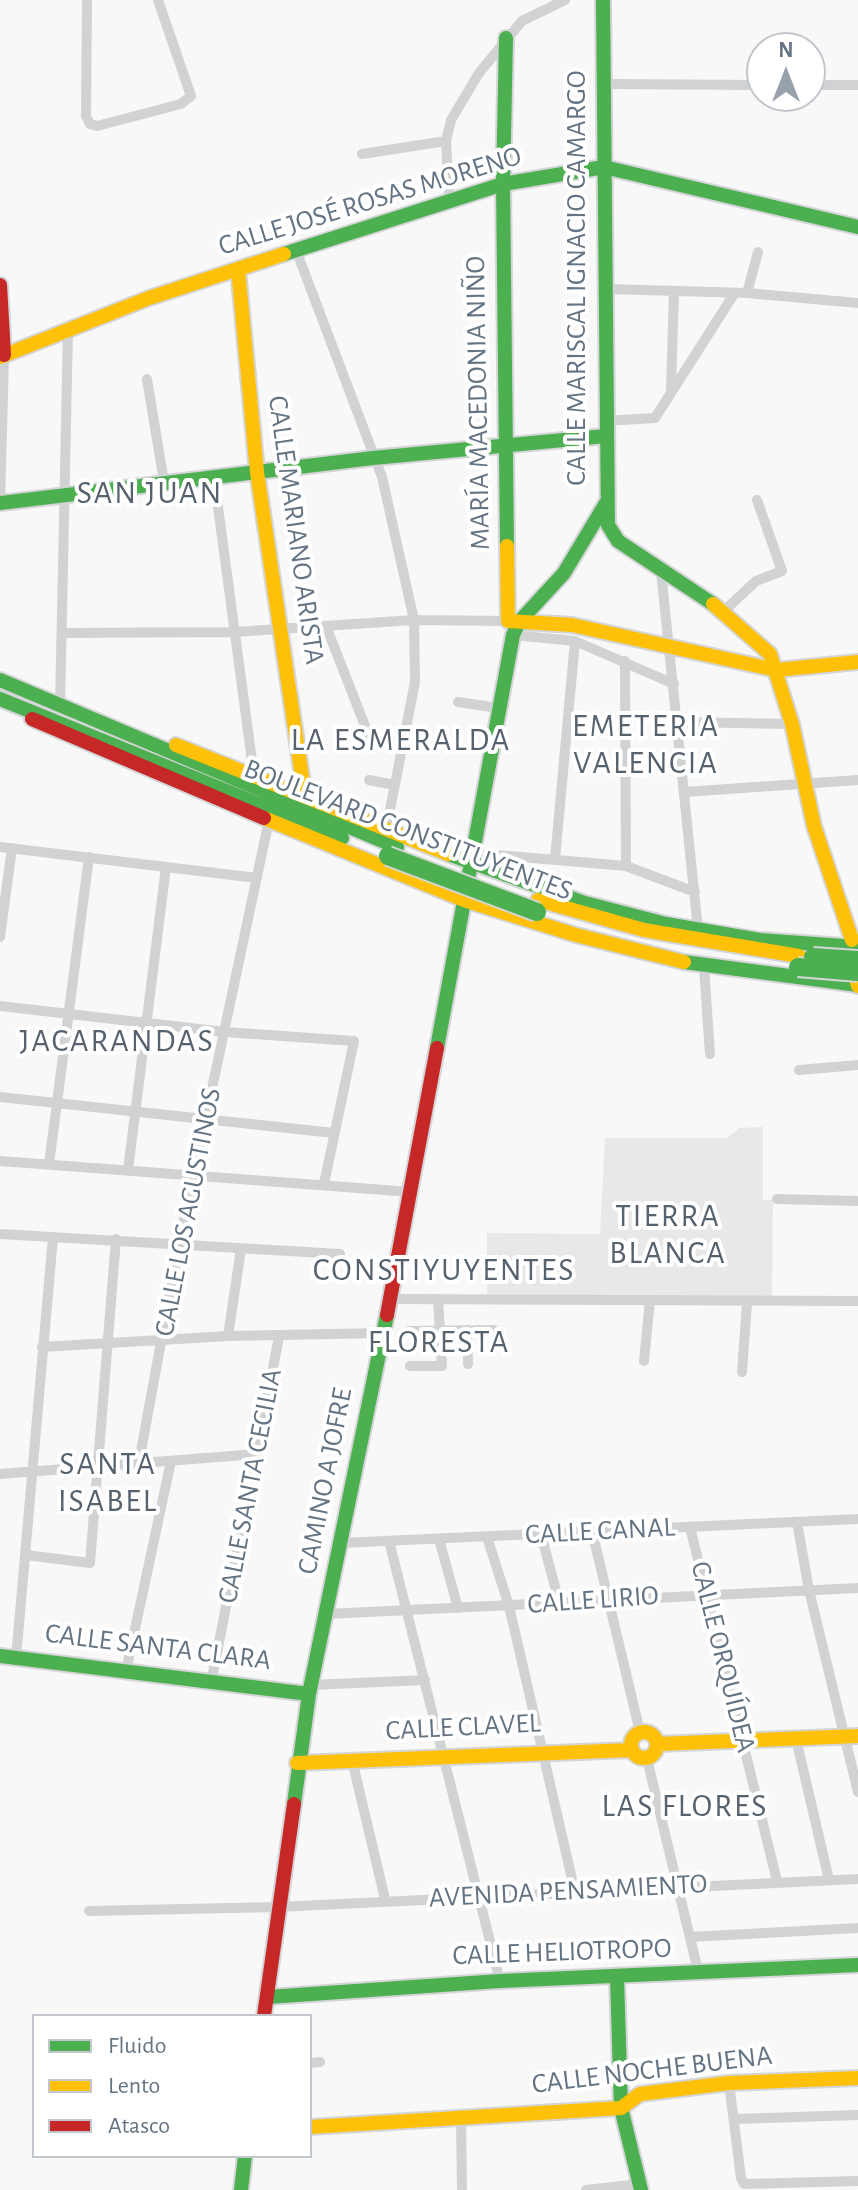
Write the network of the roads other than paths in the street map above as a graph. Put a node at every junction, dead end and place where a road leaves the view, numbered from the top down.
1 (87, 0) edge
2 (158, 0) edge
3 (565, 0) edge
4 (603, 0) edge
5 (506, 38) junction
6 (604, 84) junction
7 (746, 85) edge
8 (826, 85) edge
9 (858, 85) edge
10 (446, 141) junction
11 (362, 154) dead end
12 (604, 167) junction
13 (503, 184) junction
14 (449, 200) junction
15 (858, 227) edge
16 (296, 250) junction
17 (758, 252) dead end
18 (238, 269) junction
19 (0, 285) edge
20 (607, 289) junction
21 (674, 291) junction
22 (747, 293) junction
23 (734, 294) junction
24 (858, 303) edge
25 (68, 330) junction
26 (2, 356) edge
27 (147, 379) dead end
28 (671, 392) junction
29 (606, 429) junction
30 (507, 446) junction
31 (373, 458) junction
32 (257, 472) junction
33 (214, 477) junction
34 (164, 482) junction
35 (65, 495) junction
36 (757, 500) dead end
37 (606, 503) junction
38 (0, 504) edge
39 (661, 571) junction
40 (724, 611) junction
41 (414, 620) junction
42 (326, 626) junction
43 (513, 626) junction
44 (281, 630) junction
45 (234, 632) junction
46 (62, 633) junction
47 (575, 641) junction
48 (670, 646) junction
49 (625, 661) junction
50 (858, 662) edge
51 (776, 670) junction
52 (0, 680) edge
53 (674, 684) junction
54 (0, 700) edge
55 (458, 702) dead end
56 (60, 706) junction
57 (498, 708) junction
58 (678, 722) junction
59 (792, 724) junction
60 (106, 726) junction
61 (403, 743) junction
62 (254, 776) junction
63 (369, 780) dead end
64 (858, 780) edge
65 (804, 783) junction
66 (395, 785) junction
67 (684, 792) junction
68 (305, 797) junction
69 (276, 811) junction
70 (386, 830) junction
71 (415, 842) junction
72 (0, 847) edge
73 (12, 848) junction
74 (89, 857) junction
75 (473, 859) junction
76 (555, 859) junction
77 (626, 866) junction
78 (166, 867) junction
79 (398, 874) junction
80 (257, 878) junction
81 (695, 892) junction
82 (464, 900) junction
83 (698, 930) junction
84 (0, 937) edge
85 (854, 948) edge
86 (704, 967) junction
87 (858, 972) edge
88 (858, 985) edge
89 (0, 1006) edge
90 (68, 1014) junction
91 (146, 1024) junction
92 (225, 1032) junction
93 (710, 1054) dead end
94 (858, 1065) edge
95 (799, 1070) dead end
96 (0, 1097) edge
97 (57, 1103) junction
98 (136, 1111) junction
99 (206, 1120) junction
100 (334, 1133) junction
101 (0, 1161) edge
102 (49, 1164) junction
103 (128, 1170) junction
104 (196, 1176) junction
105 (324, 1184) junction
106 (411, 1192) junction
107 (777, 1199) dead end
108 (858, 1201) edge
109 (0, 1234) edge
110 (53, 1237) junction
111 (116, 1239) junction
112 (179, 1244) junction
113 (241, 1249) junction
114 (340, 1254) dead end
115 (390, 1299) junction
116 (438, 1299) junction
117 (650, 1300) junction
118 (858, 1301) edge
119 (747, 1303) junction
120 (440, 1330) junction
121 (467, 1330) junction
122 (494, 1330) dead end
123 (408, 1331) dead end
124 (382, 1333) junction
125 (228, 1336) junction
126 (279, 1337) junction
127 (162, 1343) junction
128 (106, 1345) junction
129 (42, 1347) junction
130 (644, 1361) dead end
131 (468, 1364) dead end
132 (410, 1366) dead end
133 (742, 1372) dead end
134 (257, 1454) junction
135 (171, 1461) junction
136 (139, 1462) junction
137 (95, 1466) junction
138 (34, 1470) junction
139 (0, 1474) edge
140 (858, 1519) edge
141 (797, 1522) junction
142 (690, 1527) junction
143 (592, 1531) junction
144 (541, 1534) junction
145 (487, 1537) junction
146 (439, 1539) junction
147 (389, 1541) junction
148 (341, 1543) junction
149 (26, 1555) junction
150 (858, 1588) edge
151 (809, 1590) junction
152 (707, 1593) junction
153 (607, 1599) junction
154 (559, 1602) junction
155 (509, 1606) junction
156 (458, 1608) junction
157 (406, 1609) junction
158 (327, 1614) junction
159 (8, 1657) edge
160 (126, 1671) junction
161 (425, 1680) junction
162 (211, 1683) junction
163 (310, 1689) junction
164 (640, 1732) joint
165 (851, 1736) edge
166 (796, 1739) junction
167 (745, 1741) junction
168 (543, 1751) junction
169 (645, 1751) junction
170 (444, 1755) junction
171 (352, 1760) junction
172 (297, 1763) junction
173 (858, 1792) edge
174 (858, 1879) edge
175 (829, 1880) junction
176 (777, 1881) junction
177 (677, 1887) junction
178 (575, 1892) junction
179 (479, 1896) junction
180 (385, 1899) junction
181 (278, 1907) junction
182 (89, 1911) dead end
183 (858, 1928) edge
184 (690, 1937) junction
185 (858, 1965) edge
186 (699, 1975) junction
187 (617, 1977) junction
188 (500, 1981) junction
189 (268, 1997) junction
190 (264, 2014) edge
191 (858, 2078) edge
192 (729, 2083) junction
193 (621, 2108) junction
194 (858, 2115) edge
195 (461, 2119) junction
196 (735, 2119) junction
197 (312, 2127) edge
198 (245, 2158) edge
199 (858, 2181) edge
200 (640, 2187) edge
201 (241, 2190) edge
202 (462, 2190) edge
203 (586, 2190) edge

1 - 2 street
3 - 5 street
4 - 6 main road, CALLE MARISCAL IGNACIO CAMARGO
5 - 10 street
5 - 13 main road, MARÍA MACEDONIA NIÑO
6 - 7 street
6 - 12 main road, CALLE MARISCAL IGNACIO CAMARGO
8 - 9 street
10 - 11 street
10 - 14 street
12 - 13 main road, CALLE JOSÉ ROSAS MORENO
12 - 15 main road, CALLE JOSÉ ROSAS MORENO
12 - 20 main road, CALLE MARISCAL IGNACIO CAMARGO
13 - 14 main road, CALLE JOSÉ ROSAS MORENO
13 - 30 main road, MARÍA MACEDONIA NIÑO
14 - 16 main road, CALLE JOSÉ ROSAS MORENO
16 - 18 main road, CALLE JOSÉ ROSAS MORENO
16 - 31 street
17 - 22 street
18 - 25 main road, CALLE JOSÉ ROSAS MORENO
18 - 32 main road, CALLE MARIANO ARISTA
19 - 26 main road
20 - 21 street
20 - 29 main road, CALLE MARISCAL IGNACIO CAMARGO
21 - 23 street
21 - 28 street
22 - 23 street
22 - 24 street
23 - 28 street
25 - 26 main road, CALLE JOSÉ ROSAS MORENO
25 - 35 street
26 - 38 street
27 - 34 street
28 - 29 street
29 - 30 main road
29 - 37 main road, CALLE MARISCAL IGNACIO CAMARGO
30 - 31 main road
30 - 43 main road, MARÍA MACEDONIA NIÑO
31 - 32 main road
31 - 41 street
32 - 33 main road
32 - 44 main road, CALLE MARIANO ARISTA
33 - 34 main road
33 - 45 street
34 - 35 main road
35 - 38 main road
35 - 46 street
36 - 40 street
37 - 39 main road
37 - 43 main road, CALLE MARISCAL IGNACIO CAMARGO
39 - 40 main road
39 - 48 street
40 - 51 main road
41 - 42 street
41 - 43 street
41 - 61 street
42 - 44 street
42 - 61 street
43 - 47 street
43 - 48 main road
43 - 57 main road, MARÍA MACEDONIA NIÑO
44 - 45 street
44 - 68 main road, CALLE MARIANO ARISTA
45 - 46 street
45 - 62 street
46 - 56 street
47 - 49 street
47 - 76 street
48 - 51 main road
48 - 53 street
49 - 53 street
49 - 77 street
50 - 51 main road
51 - 59 main road
52 - 56 main road, BOULEVARD CONSTITUYENTES
53 - 58 street
54 - 69 main road, BOULEVARD CONSTITUYENTES
55 - 57 street
56 - 60 main road, BOULEVARD CONSTITUYENTES
57 - 75 main road, CAMINO A JOFRE
58 - 59 street
58 - 67 street
59 - 65 main road
60 - 62 main road
60 - 69 main road, BOULEVARD CONSTITUYENTES
61 - 66 street
62 - 68 main road
63 - 66 street
64 - 65 street
65 - 67 street
65 - 85 main road
66 - 70 street
67 - 81 street
68 - 70 main road
69 - 79 main road
69 - 80 street, CALLE LOS AGUSTINOS
69 - 85 main road, BOULEVARD CONSTITUYENTES, bridge
69 - 87 main road, BOULEVARD CONSTITUYENTES, bridge
70 - 71 main road
71 - 75 main road
71 - 79 main road
72 - 73 street
73 - 74 street
73 - 84 street
74 - 78 street
74 - 90 street
75 - 76 street
75 - 82 main road, CAMINO A JOFRE
75 - 83 main road
76 - 77 street
77 - 81 street
78 - 80 street
78 - 91 street
79 - 82 main road
80 - 92 street, CALLE LOS AGUSTINOS
81 - 83 street
82 - 86 main road
82 - 106 main road, CAMINO A JOFRE
83 - 85 main road
85 - 88 main road
86 - 88 main road
86 - 93 street
89 - 90 street
90 - 91 street
90 - 97 street
91 - 92 street
91 - 98 street
92 - 99 street, CALLE LOS AGUSTINOS
92 - 100 street
94 - 95 street
96 - 97 street
97 - 98 street
97 - 102 street
98 - 99 street
98 - 103 street
99 - 100 street
99 - 104 street, CALLE LOS AGUSTINOS
100 - 105 street
101 - 102 street
102 - 103 street
103 - 104 street
104 - 105 street
104 - 112 street, CALLE LOS AGUSTINOS
105 - 106 street
106 - 115 main road, CAMINO A JOFRE
107 - 108 street
109 - 110 street
110 - 111 street
110 - 129 street
111 - 112 street
111 - 128 street
112 - 113 street
112 - 127 street, CALLE LOS AGUSTINOS
113 - 114 street
113 - 125 street
115 - 116 street
115 - 124 main road, CAMINO A JOFRE
116 - 117 street
116 - 120 street
117 - 119 street
117 - 130 street
118 - 119 street
119 - 133 street
120 - 121 street
120 - 123 street
120 - 132 street
121 - 122 street
121 - 131 street
124 - 126 street
124 - 148 main road, CAMINO A JOFRE
125 - 126 street
125 - 127 street
126 - 134 street, CALLE SANTA CECILIA
127 - 128 street
127 - 136 street, CALLE LOS AGUSTINOS
128 - 129 street
128 - 137 street
129 - 138 street
134 - 135 street
134 - 162 street, CALLE SANTA CECILIA
135 - 136 street
135 - 160 street
136 - 137 street
137 - 138 street
137 - 149 street
138 - 139 street
138 - 149 street
140 - 141 street, CALLE CANAL
141 - 142 street, CALLE CANAL
141 - 151 street
142 - 143 street, CALLE CANAL
142 - 152 street, CALLE ORQUÍDEA
143 - 144 street, CALLE CANAL
143 - 153 street
144 - 145 street, CALLE CANAL
144 - 154 street
145 - 146 street, CALLE CANAL
145 - 155 street
146 - 147 street, CALLE CANAL
146 - 156 street
147 - 148 street, CALLE CANAL
147 - 157 street
148 - 158 main road, CAMINO A JOFRE
149 - 159 street
150 - 151 street, CALLE LIRIO
151 - 152 street, CALLE LIRIO
151 - 165 street
152 - 153 street, CALLE LIRIO
152 - 167 street, CALLE ORQUÍDEA
153 - 154 street, CALLE LIRIO
153 - 164 street
154 - 155 street, CALLE LIRIO
155 - 156 street, CALLE LIRIO
155 - 168 street
156 - 157 street, CALLE LIRIO
157 - 158 street, CALLE LIRIO
157 - 161 street
158 - 163 main road, CAMINO A JOFRE
159 - 160 main road, CALLE SANTA CLARA
160 - 162 main road, CALLE SANTA CLARA
161 - 163 street
161 - 170 street
162 - 163 main road, CALLE SANTA CLARA
163 - 172 main road, CAMINO A JOFRE
164 - 169 main road
165 - 166 main road, CALLE CLAVEL
165 - 173 street
166 - 167 main road, CALLE CLAVEL
166 - 175 street
167 - 169 main road, CALLE CLAVEL
167 - 176 street, CALLE ORQUÍDEA
168 - 169 main road, CALLE CLAVEL
168 - 170 main road, CALLE CLAVEL
168 - 178 street
169 - 177 street
170 - 171 main road, CALLE CLAVEL
170 - 179 street
171 - 172 main road, CALLE CLAVEL
171 - 180 street
172 - 181 main road, CAMINO A JOFRE
174 - 175 street, AVENIDA PENSAMIENTO
175 - 176 street, AVENIDA PENSAMIENTO
176 - 177 street, AVENIDA PENSAMIENTO
177 - 178 street, AVENIDA PENSAMIENTO
177 - 184 street
178 - 179 street, AVENIDA PENSAMIENTO
179 - 180 street, AVENIDA PENSAMIENTO
179 - 188 street
180 - 181 street, AVENIDA PENSAMIENTO
181 - 182 street, AVENIDA PENSAMIENTO
181 - 189 main road, CAMINO A JOFRE
183 - 184 street
184 - 186 street
185 - 186 main road, CALLE HELIOTROPO
186 - 187 main road, CALLE HELIOTROPO
187 - 188 main road, CALLE HELIOTROPO
187 - 193 main road
188 - 189 main road, CALLE HELIOTROPO
189 - 190 main road, CAMINO A JOFRE
191 - 192 main road, CALLE NOCHE BUENA
192 - 193 main road, CALLE NOCHE BUENA
192 - 196 street
193 - 195 main road, CALLE NOCHE BUENA
193 - 200 main road
194 - 196 street
195 - 197 main road, CALLE NOCHE BUENA
195 - 202 street
196 - 199 street
198 - 201 main road
200 - 203 street

